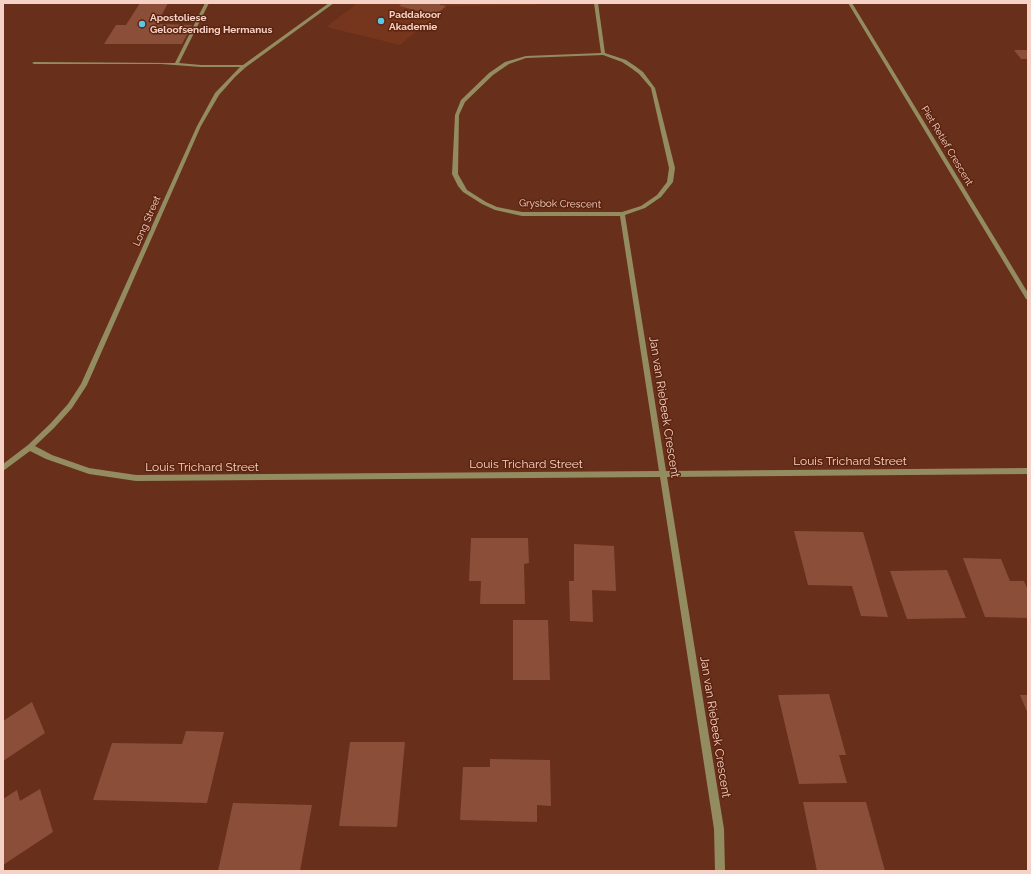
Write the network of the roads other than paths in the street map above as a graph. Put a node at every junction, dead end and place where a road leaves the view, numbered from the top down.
1 (207, 3) edge
2 (332, 3) edge
3 (596, 3) edge
4 (850, 3) edge
5 (603, 54) junction
6 (34, 63) dead end
7 (176, 64) junction
8 (244, 66) junction
9 (622, 214) junction
10 (1028, 298) edge
11 (30, 447) junction
12 (3, 468) edge
13 (1028, 471) edge
14 (662, 474) junction
15 (720, 871) edge

1 - 7 street
2 - 8 street, Long Street
3 - 5 street
4 - 10 street, Piet Retief Crescent
5 - 9 street
5 - 9 street, Grysbok Crescent
6 - 7 street
7 - 8 street
8 - 11 street, Long Street
9 - 14 street, Jan van Riebeek Crescent
11 - 12 street, Long Street
11 - 14 street, Louis Trichard Street
13 - 14 street, Louis Trichard Street
14 - 15 street, Jan van Riebeek Crescent

